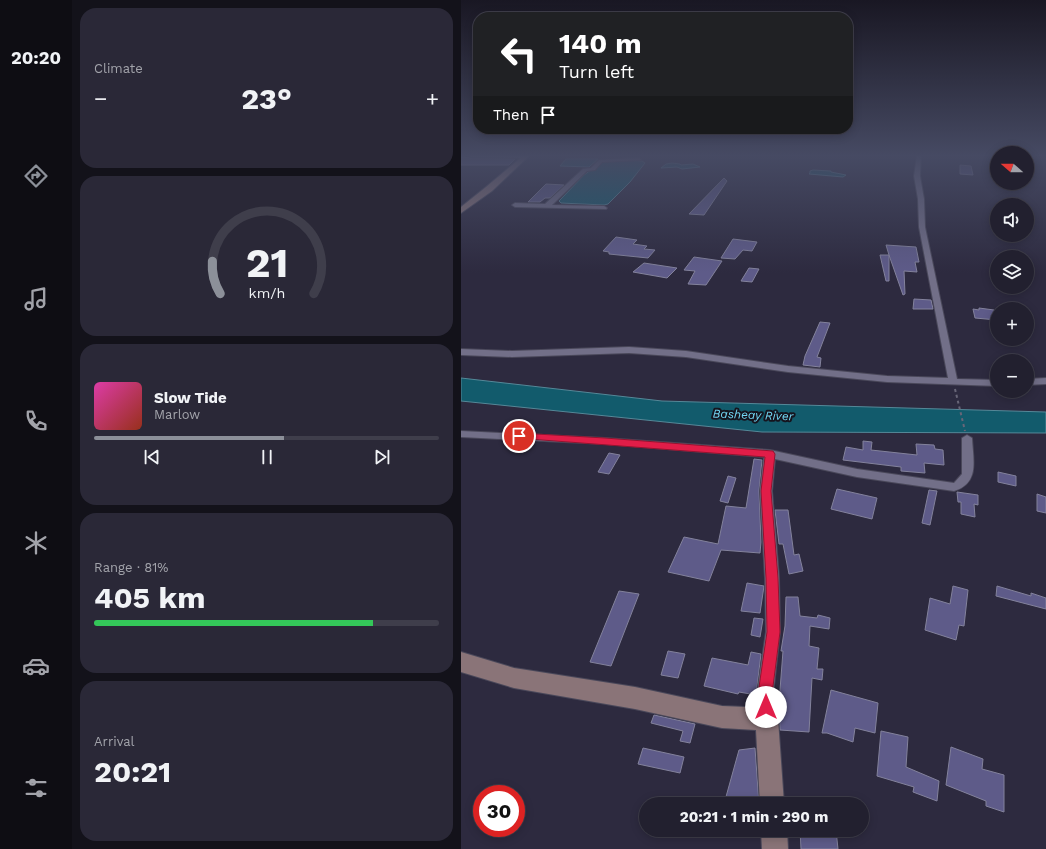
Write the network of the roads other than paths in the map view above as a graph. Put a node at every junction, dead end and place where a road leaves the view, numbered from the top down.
1 (480, 195) edge
2 (559, 195) edge
3 (920, 195) edge
4 (515, 205) dead end
5 (547, 206) junction
6 (604, 208) dead end
7 (461, 211) edge
8 (461, 352) edge
9 (1046, 381) edge
10 (953, 382) junction
11 (1034, 382) edge
12 (990, 383) edge
13 (461, 434) edge
14 (967, 438) road end
15 (770, 454) junction
16 (461, 662) edge
17 (767, 719) junction
18 (772, 797) edge
19 (774, 837) edge
20 (775, 849) edge

1 - 7 street
2 - 5 street
3 - 10 street
4 - 5 street
5 - 6 street
8 - 10 street
9 - 11 street
10 - 12 street
13 - 15 street
14 - 15 street
15 - 17 street
16 - 17 street
17 - 18 street
19 - 20 street

